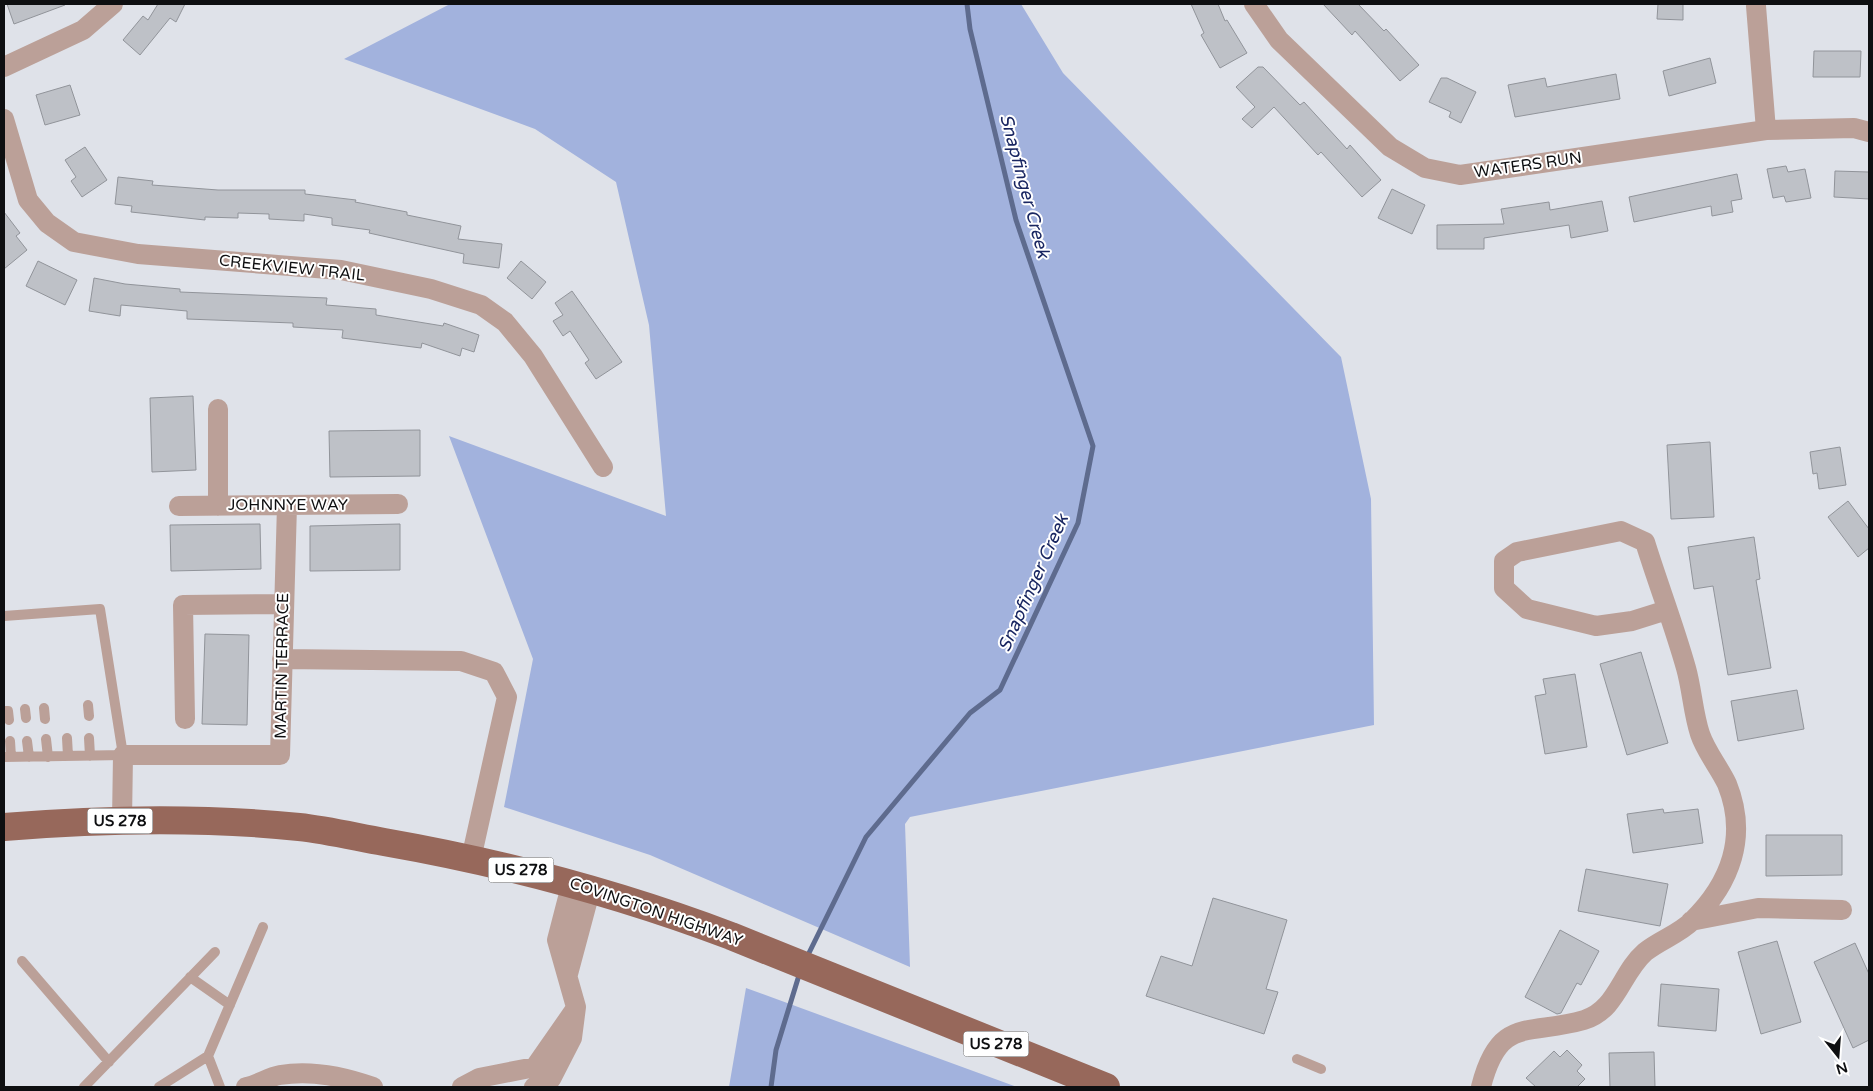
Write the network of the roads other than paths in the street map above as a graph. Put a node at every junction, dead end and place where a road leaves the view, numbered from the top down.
1 (113, 4) edge
2 (1254, 4) edge
3 (1756, 6) dead end
4 (4, 67) edge
5 (4, 118) edge
6 (1766, 130) junction
7 (1869, 132) edge
8 (218, 410) dead end
9 (603, 467) dead end
10 (398, 504) dead end
11 (287, 505) junction
12 (179, 506) dead end
13 (218, 506) junction
14 (284, 604) junction
15 (1667, 610) junction
16 (4, 616) edge
17 (282, 659) junction
18 (88, 705) dead end
19 (89, 716) dead end
20 (185, 719) dead end
21 (67, 738) dead end
22 (89, 738) dead end
23 (46, 739) dead end
24 (10, 741) dead end
25 (27, 741) dead end
26 (123, 755) junction
27 (68, 756) junction
28 (90, 756) junction
29 (7, 757) edge
30 (29, 757) junction
31 (48, 757) junction
32 (122, 820) junction
33 (4, 827) edge
34 (471, 859) junction
35 (581, 885) junction
36 (1842, 910) dead end
37 (1692, 922) junction
38 (263, 927) dead end
39 (215, 952) dead end
40 (22, 961) dead end
41 (190, 977) junction
42 (230, 1005) junction
43 (576, 1007) junction
44 (208, 1056) junction
45 (1297, 1059) dead end
46 (108, 1062) junction
47 (536, 1066) junction
48 (1321, 1069) dead end
49 (546, 1085) edge
50 (84, 1087) edge
51 (159, 1087) edge
52 (220, 1087) edge
53 (256, 1087) edge
54 (373, 1087) edge
55 (462, 1087) edge
56 (1106, 1087) edge
57 (1482, 1087) edge

1 - 4 street
2 - 6 street, WATERS RUN
3 - 6 street
5 - 9 street, CREEKVIEW TRAIL
6 - 7 street, WATERS RUN
8 - 13 street
10 - 11 street, JOHNNYE WAY
11 - 13 street, JOHNNYE WAY
11 - 14 street, MARTIN TERRACE
12 - 13 street, JOHNNYE WAY
14 - 17 street, MARTIN TERRACE
14 - 20 street
15 - 15 street
15 - 37 street
16 - 26 lane
17 - 26 street, MARTIN TERRACE
17 - 34 street
18 - 19 lane
21 - 27 lane
22 - 28 lane
23 - 31 lane
24 - 29 lane
25 - 30 lane
26 - 28 lane
26 - 32 street
27 - 28 lane
27 - 31 lane
29 - 30 lane
30 - 31 lane
32 - 33 main road, COVINGTON HIGHWAY / US 278
32 - 34 main road, COVINGTON HIGHWAY / US 278
34 - 35 main road, COVINGTON HIGHWAY / US 278
35 - 43 street
35 - 56 main road, COVINGTON HIGHWAY / US 278
36 - 37 street
37 - 57 street
38 - 42 lane
39 - 41 lane
40 - 46 lane
41 - 42 lane
41 - 46 lane
42 - 44 lane
43 - 47 street
43 - 49 street
44 - 51 lane
44 - 52 lane
45 - 48 lane
46 - 50 lane
47 - 49 street
47 - 55 street
53 - 54 street

